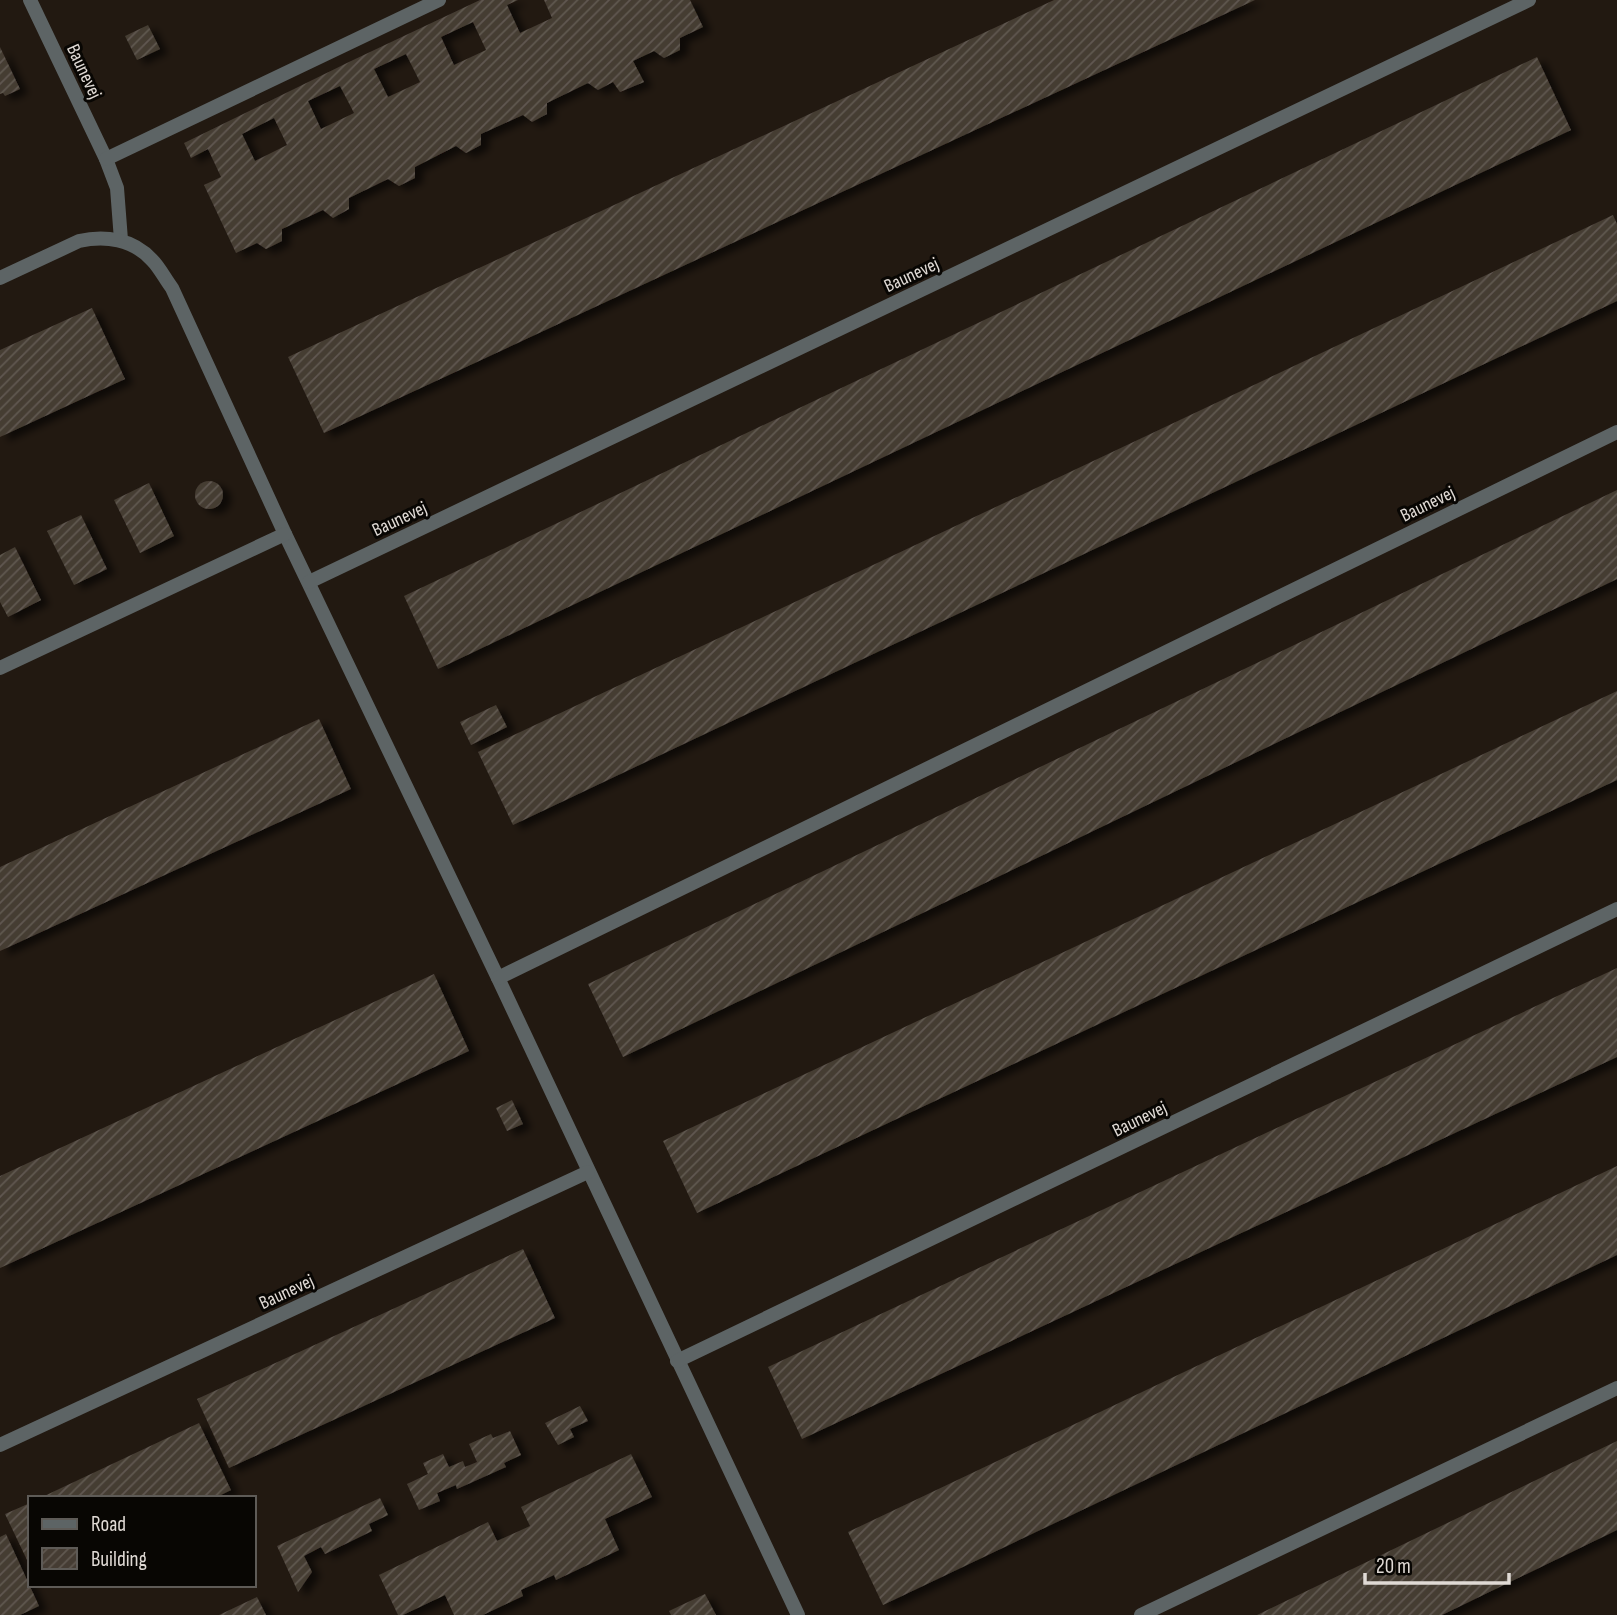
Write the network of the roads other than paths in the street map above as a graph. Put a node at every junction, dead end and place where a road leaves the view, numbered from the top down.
1 (30, 0) edge
2 (439, 0) edge
3 (1529, 0) edge
4 (106, 159) junction
5 (121, 240) junction
6 (0, 278) edge
7 (1617, 432) edge
8 (285, 534) junction
9 (309, 582) junction
10 (0, 668) edge
11 (1617, 909) edge
12 (498, 978) junction
13 (588, 1172) junction
14 (677, 1362) junction
15 (1617, 1388) edge
16 (0, 1445) edge
17 (798, 1615) edge
18 (1141, 1615) edge

1 - 4 street, Baunevej
2 - 4 street
3 - 9 street, Baunevej
4 - 5 street, Baunevej
5 - 6 street
5 - 8 street
7 - 12 street, Baunevej
8 - 9 street
8 - 10 street
9 - 12 street
11 - 14 street, Baunevej
12 - 13 street
13 - 14 street
13 - 16 street, Baunevej
14 - 17 street
15 - 18 street

